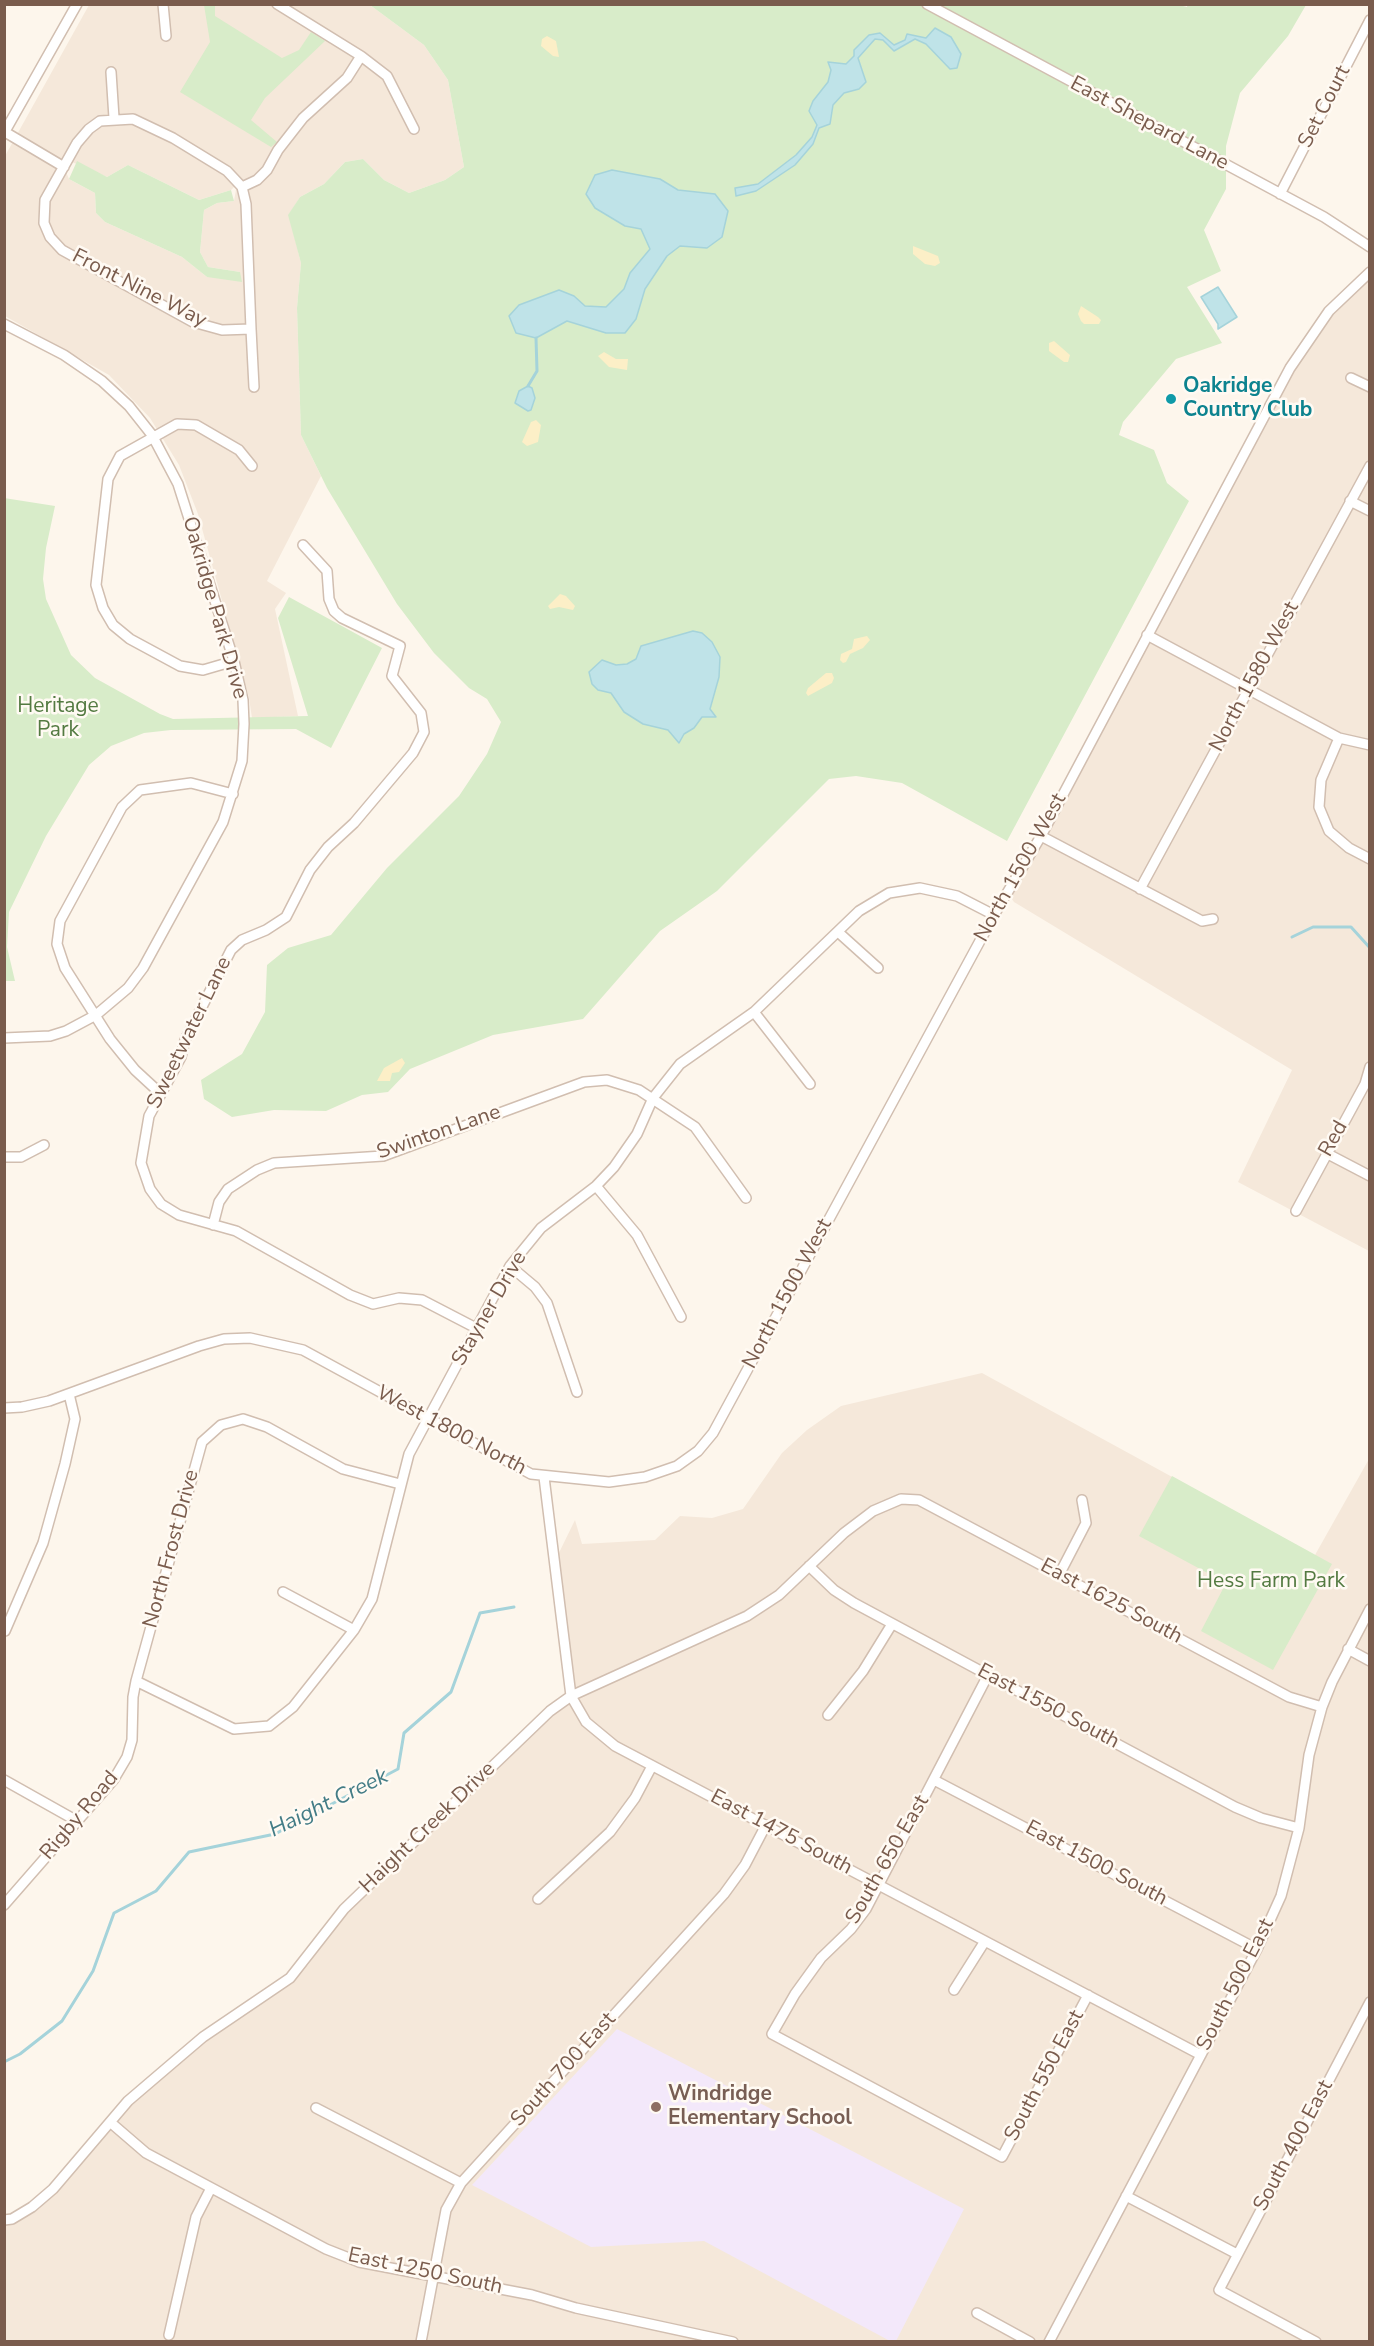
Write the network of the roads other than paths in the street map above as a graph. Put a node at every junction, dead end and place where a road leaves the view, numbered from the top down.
1 (77, 4) edge
2 (163, 4) edge
3 (277, 4) edge
4 (927, 4) edge
5 (1370, 20) edge
6 (166, 36) dead end
7 (361, 56) junction
8 (111, 72) dead end
9 (114, 118) junction
10 (414, 129) dead end
11 (5, 132) edge
12 (64, 167) junction
13 (242, 187) junction
14 (1280, 194) junction
15 (1370, 247) edge
16 (1370, 272) edge
17 (4, 324) edge
18 (251, 329) junction
19 (1351, 378) dead end
20 (254, 387) dead end
21 (1370, 387) edge
22 (152, 435) junction
23 (252, 466) dead end
24 (1370, 466) edge
25 (1350, 501) junction
26 (1370, 511) edge
27 (303, 545) dead end
28 (1147, 635) junction
29 (234, 661) junction
30 (1248, 690) junction
31 (1339, 738) junction
32 (1370, 745) edge
33 (232, 794) junction
34 (1041, 836) junction
35 (1370, 859) edge
36 (1140, 889) junction
37 (994, 915) junction
38 (1213, 919) dead end
39 (838, 932) junction
40 (878, 968) dead end
41 (754, 1012) junction
42 (96, 1015) junction
43 (4, 1038) edge
44 (1370, 1067) edge
45 (810, 1084) dead end
46 (161, 1094) junction
47 (653, 1098) junction
48 (44, 1145) dead end
49 (1326, 1153) junction
50 (4, 1157) edge
51 (1370, 1176) edge
52 (596, 1186) junction
53 (746, 1198) dead end
54 (1296, 1211) dead end
55 (213, 1225) junction
56 (510, 1266) junction
57 (681, 1317) dead end
58 (476, 1328) junction
59 (577, 1392) dead end
60 (69, 1394) junction
61 (4, 1408) edge
62 (428, 1420) junction
63 (677, 1466) joint
64 (544, 1478) junction
65 (400, 1484) junction
66 (901, 1499) joint
67 (1082, 1500) dead end
68 (809, 1566) junction
69 (1059, 1575) junction
70 (283, 1592) dead end
71 (1370, 1609) edge
72 (892, 1624) junction
73 (354, 1630) junction
74 (5, 1631) edge
75 (1348, 1649) junction
76 (1370, 1660) edge
77 (988, 1675) junction
78 (136, 1681) junction
79 (571, 1696) junction
80 (1322, 1707) junction
81 (828, 1715) dead end
82 (652, 1766) junction
83 (934, 1779) junction
84 (4, 1780) edge
85 (77, 1821) junction
86 (766, 1825) junction
87 (1299, 1828) junction
88 (879, 1885) junction
89 (538, 1899) dead end
90 (4, 1905) edge
91 (985, 1941) junction
92 (1257, 1949) junction
93 (954, 1990) dead end
94 (1088, 1995) junction
95 (1368, 2009) edge
96 (1201, 2055) junction
97 (316, 2108) dead end
98 (110, 2122) junction
99 (1002, 2157) joint
100 (461, 2183) junction
101 (211, 2187) junction
102 (1126, 2196) junction
103 (4, 2220) edge
104 (1237, 2254) junction
105 (434, 2277) junction
106 (977, 2313) dead end
107 (169, 2335) dead end
108 (422, 2342) edge
109 (733, 2342) edge
110 (1030, 2342) edge
111 (1049, 2342) edge
112 (1316, 2342) edge

1 - 11 street
2 - 6 street
3 - 7 street
4 - 14 street, East Shepard Lane
5 - 14 street, Set Court
7 - 10 street
7 - 13 street
8 - 9 street
9 - 12 street, Front Nine Way
9 - 13 street
11 - 12 street
12 - 18 street, Front Nine Way
13 - 18 street
14 - 15 street, East Shepard Lane
16 - 28 street, North 1500 West
17 - 22 street, Oakridge Park Drive
18 - 20 street
19 - 21 street
22 - 23 street
22 - 29 street, Oakridge Park Drive
22 - 29 street
24 - 25 street, North 1580 West
25 - 26 street
25 - 30 street, North 1580 West
27 - 46 street, Sweetwater Lane
28 - 30 street
28 - 34 street, North 1500 West
29 - 33 street, Oakridge Park Drive
30 - 31 street
30 - 36 street, North 1580 West
31 - 32 street
31 - 35 street
33 - 42 street, Oakridge Park Drive
33 - 42 street
34 - 36 street
34 - 37 street, North 1500 West
36 - 38 street
37 - 39 street, Stayner Drive
37 - 63 street, North 1500 West
39 - 40 street
39 - 41 street, Stayner Drive
41 - 45 street
41 - 47 street, Stayner Drive
42 - 43 street, Oakridge Park Drive
42 - 46 street
44 - 49 street, Red
46 - 55 street, Sweetwater Lane
47 - 52 street, Stayner Drive
47 - 53 street, Swinton Lane
47 - 55 street, Swinton Lane
48 - 50 street
49 - 51 street
49 - 54 street, Red
52 - 56 street, Stayner Drive
52 - 57 street
55 - 58 street, Sweetwater Lane
56 - 58 street, Stayner Drive
56 - 59 street
58 - 62 street, Stayner Drive
60 - 61 street, West 1800 North
60 - 62 street, West 1800 North
60 - 74 street
62 - 64 street, West 1800 North
62 - 65 street, Stayner Drive
63 - 64 street, West 1800 North
64 - 79 street, East 1475 South
65 - 73 street, Stayner Drive
65 - 78 street, North Frost Drive
66 - 68 street, Haight Creek Drive
66 - 69 street, East 1625 South
67 - 69 street
68 - 72 street, East 1550 South
68 - 79 street, Haight Creek Drive
69 - 80 street, East 1625 South
70 - 73 street
71 - 75 street, South 500 East
72 - 77 street, East 1550 South
72 - 81 street
73 - 78 street, Stayner Drive
75 - 76 street
75 - 80 street, South 500 East
77 - 83 street, South 650 East
77 - 87 street, East 1550 South
78 - 85 street, Rigby Road
79 - 82 street, East 1475 South
79 - 98 street, Haight Creek Drive
80 - 87 street, South 500 East
82 - 86 street, East 1475 South
82 - 89 street
83 - 88 street, South 650 East
83 - 92 street, East 1500 South
84 - 85 street
85 - 90 street, Rigby Road
86 - 88 street, East 1475 South
86 - 100 street, South 700 East
87 - 92 street, South 500 East
88 - 91 street, East 1475 South
88 - 99 street, South 650 East
91 - 93 street
91 - 94 street, East 1475 South
92 - 96 street, South 500 East
94 - 96 street, East 1475 South
94 - 99 street, South 550 East
95 - 104 street, South 400 East
96 - 102 street, South 500 East
97 - 100 street
98 - 101 street, East 1250 South
98 - 103 street, Haight Creek Drive
100 - 105 street, South 700 East
101 - 105 street, East 1250 South
101 - 107 street
102 - 104 street
102 - 111 street, South 500 East
104 - 112 street, South 400 East
105 - 108 street, South 700 East
105 - 109 street, East 1250 South
106 - 110 street

